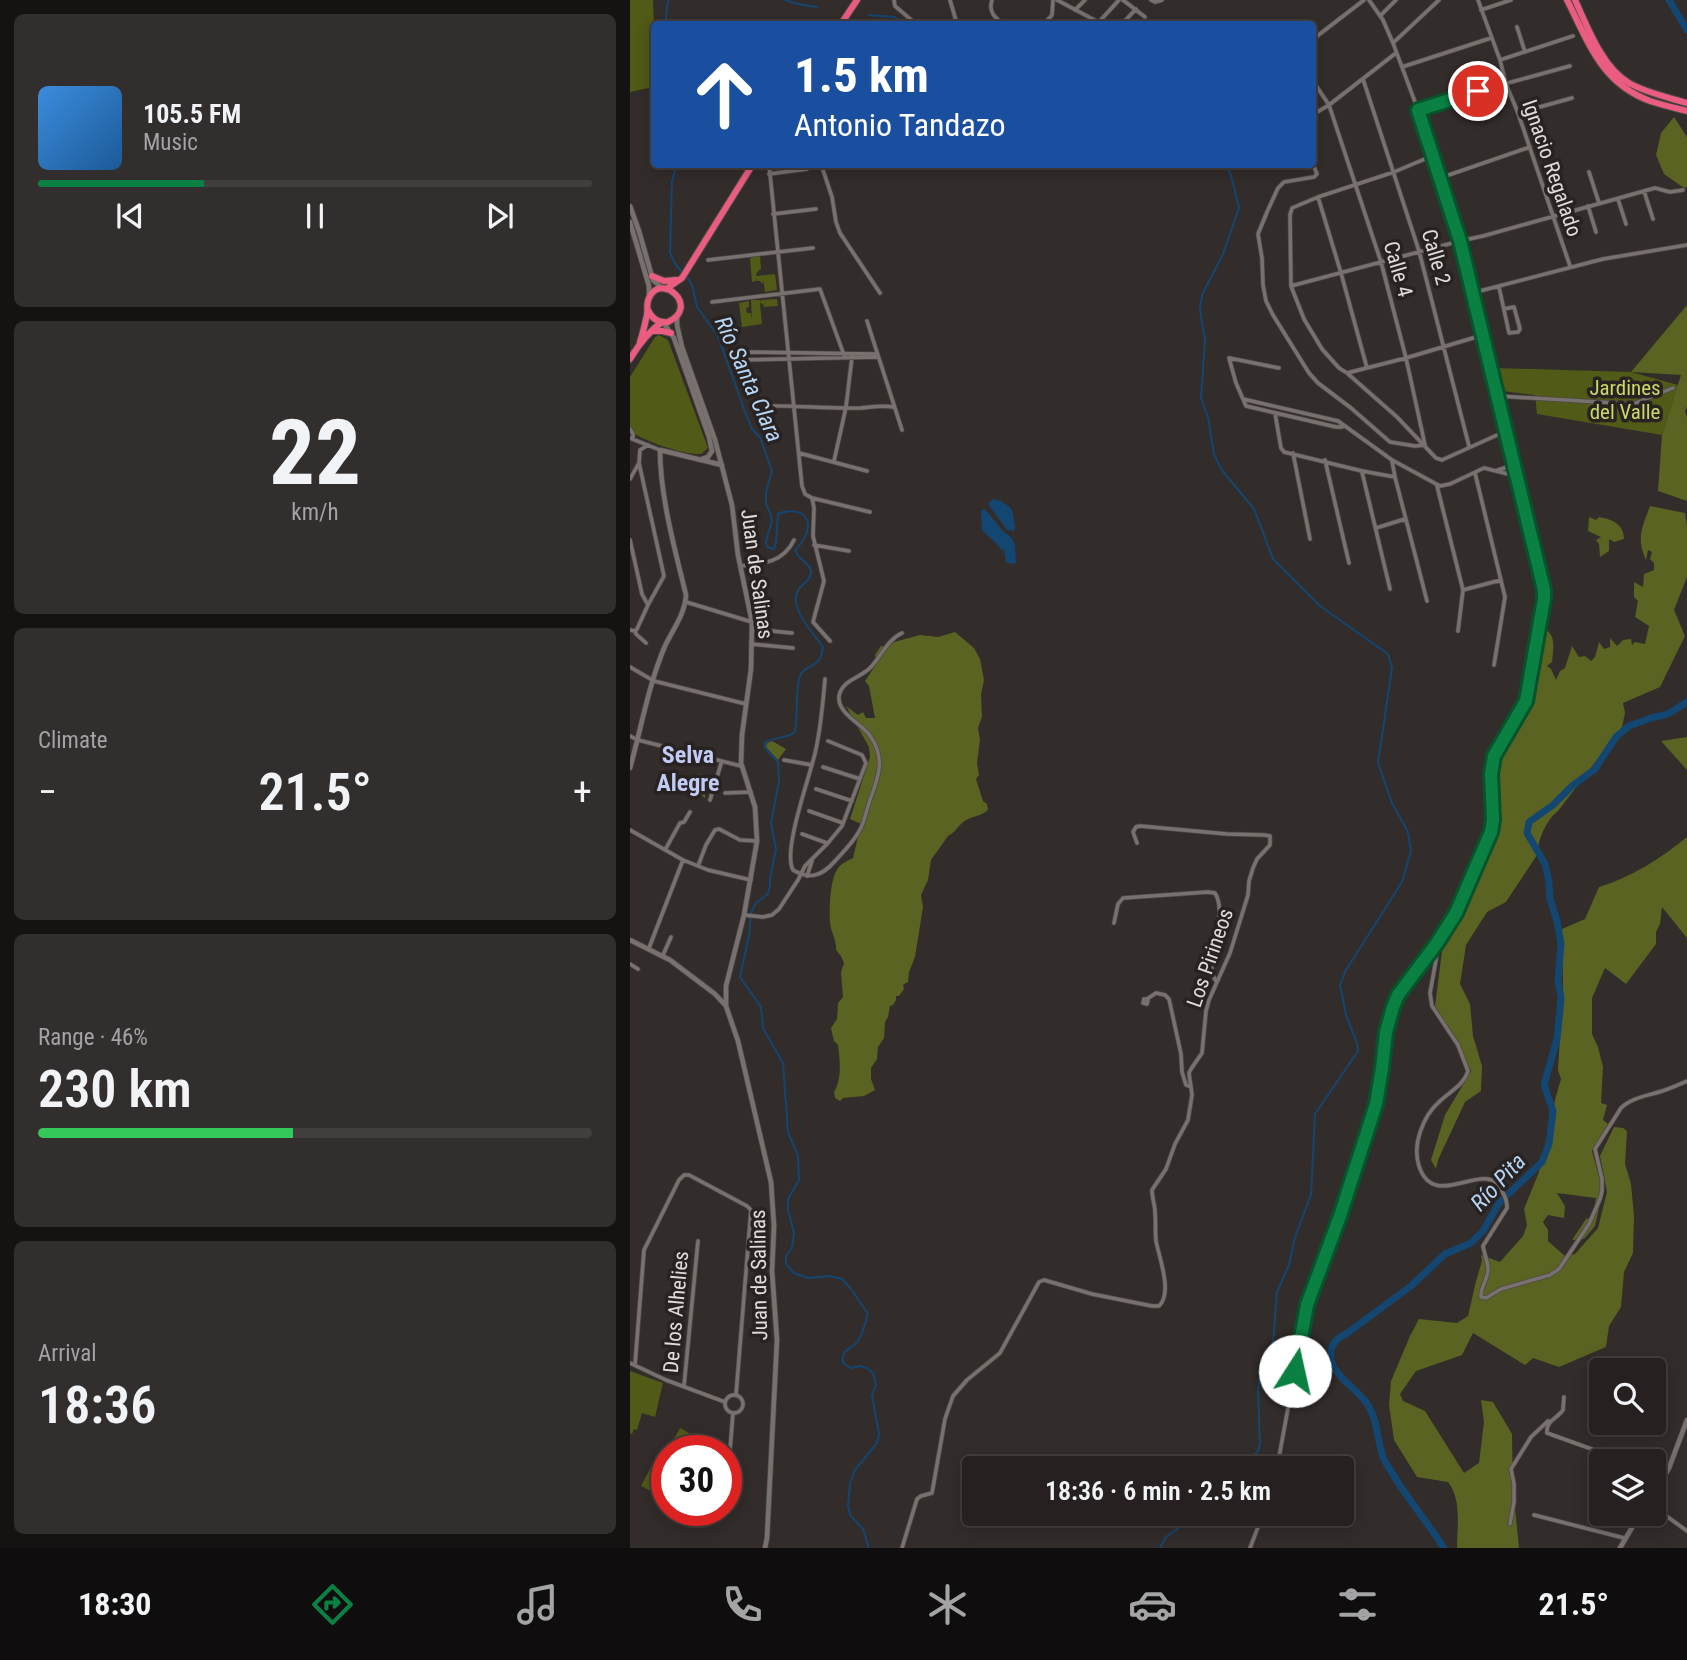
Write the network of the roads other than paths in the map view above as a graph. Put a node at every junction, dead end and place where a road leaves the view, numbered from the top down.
1 (857, 0) edge
2 (950, 0) edge
3 (992, 0) edge
4 (1055, 0) edge
5 (1085, 0) edge
6 (1121, 0) edge
7 (1151, 0) edge
8 (1162, 0) edge
9 (1366, 0) edge
10 (1396, 0) edge
11 (1439, 0) edge
12 (1478, 0) edge
13 (1511, 0) edge
14 (1567, 0) edge
15 (1576, 0) edge
16 (894, 2) edge
17 (1136, 9) junction
18 (1075, 10) junction
19 (1481, 10) junction
20 (1380, 16) junction
21 (1145, 17) dead end
22 (843, 21) edge
23 (912, 21) edge
24 (956, 21) edge
25 (1000, 21) edge
26 (1047, 21) edge
27 (1094, 21) edge
28 (1102, 21) edge
29 (1125, 21) edge
30 (1517, 27) dead end
31 (1573, 36) dead end
32 (1316, 37) edge
33 (1492, 38) junction
34 (1393, 43) junction
35 (1525, 52) junction
36 (1396, 53) junction
37 (1500, 60) junction
38 (1570, 66) dead end
39 (1402, 67) junction
40 (1363, 79) junction
41 (1506, 84) junction
42 (1317, 87) dead end
43 (1572, 98) dead end
44 (1687, 103) edge
45 (1329, 104) junction
46 (1418, 110) junction
47 (1687, 111) edge
48 (1316, 112) edge
49 (1518, 113) junction
50 (1530, 147) junction
51 (1432, 156) junction
52 (751, 168) edge
53 (768, 168) edge
54 (822, 168) edge
55 (1315, 168) edge
56 (807, 169) dead end
57 (1394, 172) junction
58 (1589, 172) dead end
59 (769, 174) junction
60 (1440, 178) junction
61 (1357, 185) junction
62 (1683, 190) dead end
63 (1644, 191) junction
64 (1318, 197) junction
65 (1618, 199) junction
66 (1599, 203) junction
67 (630, 206) edge
68 (1588, 206) junction
69 (816, 209) dead end
70 (773, 214) junction
71 (1553, 217) junction
72 (1653, 219) dead end
73 (630, 222) edge
74 (1626, 224) dead end
75 (1596, 232) dead end
76 (1460, 241) junction
77 (1687, 245) edge
78 (813, 247) dead end
79 (777, 251) junction
80 (1419, 251) junction
81 (708, 260) dead end
82 (1381, 262) junction
83 (1570, 267) junction
84 (1341, 273) junction
85 (652, 276) junction
86 (681, 278) junction
87 (1291, 286) junction
88 (1499, 286) junction
89 (664, 289) junction
90 (880, 293) dead end
91 (1472, 293) junction
92 (781, 295) junction
93 (649, 299) junction
94 (712, 302) dead end
95 (681, 303) junction
96 (1504, 309) junction
97 (648, 310) junction
98 (677, 316) junction
99 (867, 321) dead end
100 (662, 322) junction
101 (650, 331) junction
102 (671, 333) junction
103 (1483, 335) junction
104 (640, 342) junction
105 (1443, 346) junction
106 (844, 355) junction
107 (788, 356) junction
108 (877, 356) junction
109 (852, 357) junction
110 (1406, 358) junction
111 (630, 359) edge
112 (1279, 368) dead end
113 (1367, 368) junction
114 (1347, 373) junction
115 (1674, 388) dead end
116 (1498, 396) junction
117 (1243, 399) junction
118 (793, 405) junction
119 (762, 406) dead end
120 (846, 407) junction
121 (893, 407) junction
122 (1275, 413) junction
123 (1344, 427) junction
124 (630, 429) edge
125 (902, 430) dead end
126 (1506, 431) junction
127 (631, 439) edge
128 (648, 445) junction
129 (1425, 445) junction
130 (1469, 447) junction
131 (660, 450) junction
132 (799, 453) junction
133 (1293, 453) junction
134 (702, 459) junction
135 (1325, 460) junction
136 (1392, 460) junction
137 (834, 461) junction
138 (639, 463) junction
139 (1514, 464) junction
140 (722, 465) junction
141 (1496, 470) junction
142 (867, 471) dead end
143 (1362, 471) junction
144 (1475, 472) junction
145 (1517, 476) junction
146 (1395, 477) junction
147 (630, 479) edge
148 (1437, 485) junction
149 (812, 498) junction
150 (870, 512) dead end
151 (1405, 519) junction
152 (1376, 528) junction
153 (630, 540) edge
154 (794, 540) dead end
155 (1311, 540) dead end
156 (814, 544) junction
157 (849, 551) dead end
158 (1349, 563) dead end
159 (740, 566) junction
160 (1501, 580) junction
161 (1390, 589) dead end
162 (1463, 590) junction
163 (1427, 601) dead end
164 (686, 602) junction
165 (648, 605) junction
166 (752, 622) junction
167 (752, 629) junction
168 (632, 630) edge
169 (1458, 631) dead end
170 (792, 633) dead end
171 (902, 633) dead end
172 (830, 640) dead end
173 (646, 643) dead end
174 (751, 644) junction
175 (793, 648) dead end
176 (1494, 665) dead end
177 (630, 667) edge
178 (825, 678) dead end
179 (654, 681) junction
180 (746, 704) junction
181 (630, 736) edge
182 (638, 740) junction
183 (828, 741) dead end
184 (784, 760) dead end
185 (721, 764) dead end
186 (812, 765) junction
187 (741, 766) junction
188 (822, 767) dead end
189 (630, 768) edge
190 (860, 779) junction
191 (816, 789) dead end
192 (751, 792) junction
193 (725, 793) dead end
194 (710, 800) dead end
195 (852, 801) junction
196 (809, 811) dead end
197 (690, 812) dead end
198 (844, 823) junction
199 (630, 830) edge
200 (802, 834) dead end
201 (757, 841) junction
202 (1137, 843) dead end
203 (828, 844) junction
204 (665, 850) junction
205 (813, 859) junction
206 (683, 860) junction
207 (698, 866) junction
208 (802, 875) junction
209 (807, 876) junction
210 (751, 880) junction
211 (744, 915) junction
212 (1114, 923) dead end
213 (671, 937) dead end
214 (630, 940) edge
215 (1437, 943) junction
216 (649, 948) junction
217 (663, 955) junction
218 (630, 964) edge
219 (638, 969) dead end
220 (1217, 982) junction
221 (726, 986) junction
222 (707, 988) junction
223 (1147, 999) dead end
224 (726, 1006) junction
225 (1687, 1081) edge
226 (1191, 1087) junction
227 (698, 1241) dead end
228 (632, 1364) edge
229 (684, 1386) junction
230 (736, 1395) junction
231 (1564, 1397) dead end
232 (725, 1402) junction
233 (733, 1413) junction
234 (1552, 1418) junction
235 (1687, 1420) edge
236 (731, 1435) edge
237 (1591, 1449) edge
238 (1278, 1456) edge
239 (1666, 1472) edge
240 (1534, 1515) dead end
241 (1666, 1516) edge
242 (1510, 1524) dead end
243 (1258, 1526) edge
244 (1632, 1526) edge
245 (1687, 1531) edge
246 (1624, 1538) junction
247 (765, 1548) edge
248 (902, 1548) edge
249 (1250, 1548) edge
250 (1620, 1548) edge

1 - 22 highway
2 - 24 street
3 - 25 street
4 - 18 street
4 - 26 street
5 - 18 street
6 - 17 street
6 - 28 street
7 - 8 street
9 - 20 street
9 - 32 street
10 - 20 street
11 - 34 street
12 - 19 street, Ignacio Regalado
13 - 19 street
14 - 47 highway
15 - 44 highway
16 - 23 street
17 - 21 street
17 - 29 street
18 - 27 street
19 - 33 street, Ignacio Regalado
20 - 34 street
30 - 35 street
31 - 35 street
33 - 37 street, Ignacio Regalado
33 - 39 street
34 - 36 street
35 - 37 street
36 - 39 street
36 - 40 street
37 - 41 street, Ignacio Regalado
38 - 41 street
39 - 46 street
40 - 45 street
40 - 57 street, Calle 2
41 - 46 street
41 - 49 street, Ignacio Regalado
42 - 45 street, Calle 4
43 - 49 street
45 - 48 street
45 - 61 street, Calle 4
46 - 51 street
49 - 50 street, Ignacio Regalado
50 - 60 street
50 - 71 street, Ignacio Regalado
51 - 57 street
51 - 60 street
52 - 86 highway
53 - 59 street
54 - 90 street
55 - 129 street
56 - 59 street
57 - 61 street
57 - 80 street, Calle 2
58 - 66 street
59 - 70 street
60 - 76 street
61 - 64 street
61 - 82 street, Calle 4
62 - 63 street
63 - 65 street
63 - 72 street
64 - 84 street
64 - 87 street
65 - 66 street
65 - 74 street
66 - 68 street
67 - 85 street
68 - 71 street
68 - 75 street
69 - 70 street
70 - 79 street
71 - 76 street
71 - 83 street, Ignacio Regalado
73 - 93 street
76 - 80 street
76 - 91 street
77 - 83 street
78 - 79 street
79 - 81 street
79 - 92 street
80 - 82 street
80 - 105 street, Calle 2
82 - 84 street
82 - 110 street, Calle 4
83 - 88 street
84 - 87 street
84 - 113 street
85 - 86 highway
85 - 89 street
86 - 89 highway
86 - 95 highway
87 - 114 street
88 - 91 street
88 - 96 street
89 - 93 highway
89 - 95 highway
91 - 103 street
92 - 94 street
92 - 106 street
92 - 107 street
93 - 97 highway
95 - 98 highway
96 - 96 street
97 - 100 highway
97 - 104 highway
98 - 100 highway
98 - 140 street, Juan de Salinas
99 - 108 street
100 - 101 highway
100 - 102 street
101 - 102 highway
101 - 104 highway
102 - 134 street
103 - 105 street
103 - 116 street
104 - 111 highway
105 - 110 street
105 - 130 street, Calle 2
106 - 107 street
106 - 108 street
107 - 107 street
107 - 109 street
107 - 118 street
108 - 109 street
108 - 121 street
109 - 120 street
110 - 113 street
110 - 129 street, Calle 4
112 - 117 street
113 - 114 street
114 - 129 street
115 - 116 street
116 - 126 street
117 - 122 street
117 - 123 street
118 - 119 street
118 - 120 street
118 - 132 street
120 - 121 street
120 - 137 street
121 - 125 street
122 - 123 street
122 - 133 street
123 - 136 street
124 - 127 street
126 - 130 street
126 - 139 street
127 - 128 street
128 - 131 street
128 - 138 street
129 - 130 street
131 - 134 street
131 - 164 street
132 - 137 street
132 - 149 street
133 - 135 street
133 - 155 street
134 - 140 street
135 - 143 street
135 - 158 street
136 - 146 street
136 - 148 street
137 - 142 street
138 - 147 street
138 - 165 street
139 - 141 street
139 - 145 street
140 - 159 street, Juan de Salinas
141 - 144 street
141 - 145 street
143 - 146 street
143 - 152 street
144 - 148 street
144 - 160 street
145 - 215 street
146 - 151 street
148 - 162 street
149 - 150 street
149 - 156 street
151 - 152 street
151 - 163 street
152 - 161 street
153 - 165 street
154 - 159 street
156 - 157 street
156 - 172 street
159 - 166 street, Juan de Salinas
160 - 162 street
160 - 176 street
162 - 169 street
164 - 166 street
164 - 179 street
165 - 168 street
166 - 167 street, Juan de Salinas
167 - 170 street
167 - 174 street, Juan de Salinas
168 - 173 street
171 - 209 street
174 - 175 street
174 - 180 street, Juan de Salinas
177 - 179 street
178 - 186 street
179 - 180 street
179 - 182 street
180 - 187 street, Juan de Salinas
181 - 182 street
182 - 187 street
182 - 189 street
183 - 190 street
184 - 186 street
185 - 194 street
186 - 208 street
187 - 192 street, Juan de Salinas
188 - 190 street
190 - 195 street
191 - 195 street
192 - 193 street
192 - 201 street, Juan de Salinas
195 - 198 street
196 - 198 street
197 - 204 street
198 - 203 street
199 - 204 street
200 - 203 street
201 - 207 street
201 - 210 street, Juan de Salinas
202 - 220 street, Los Pirineos
203 - 205 street
204 - 206 street
205 - 208 street
205 - 209 street
206 - 207 street
206 - 216 street
207 - 210 street
208 - 209 street
208 - 211 street
210 - 211 street, Juan de Salinas
211 - 221 street, Juan de Salinas
212 - 220 street
213 - 217 street
214 - 216 street, Juan de Salinas
215 - 225 street
215 - 238 street
216 - 217 street, Juan de Salinas
217 - 222 street, Juan de Salinas
218 - 219 street
220 - 226 street, Los Pirineos
221 - 222 street
221 - 224 street, Juan de Salinas
222 - 224 street, Juan de Salinas
223 - 226 street
224 - 247 street, Juan de Salinas
226 - 248 street, Los Pirineos
227 - 229 street, De los Alhelies
228 - 229 street
228 - 230 street
229 - 232 street
230 - 232 street
230 - 233 street
231 - 234 street
232 - 233 street
233 - 236 street
234 - 237 street
234 - 242 street
235 - 239 street
240 - 246 street
241 - 245 street
243 - 249 street
244 - 246 street
246 - 250 street

